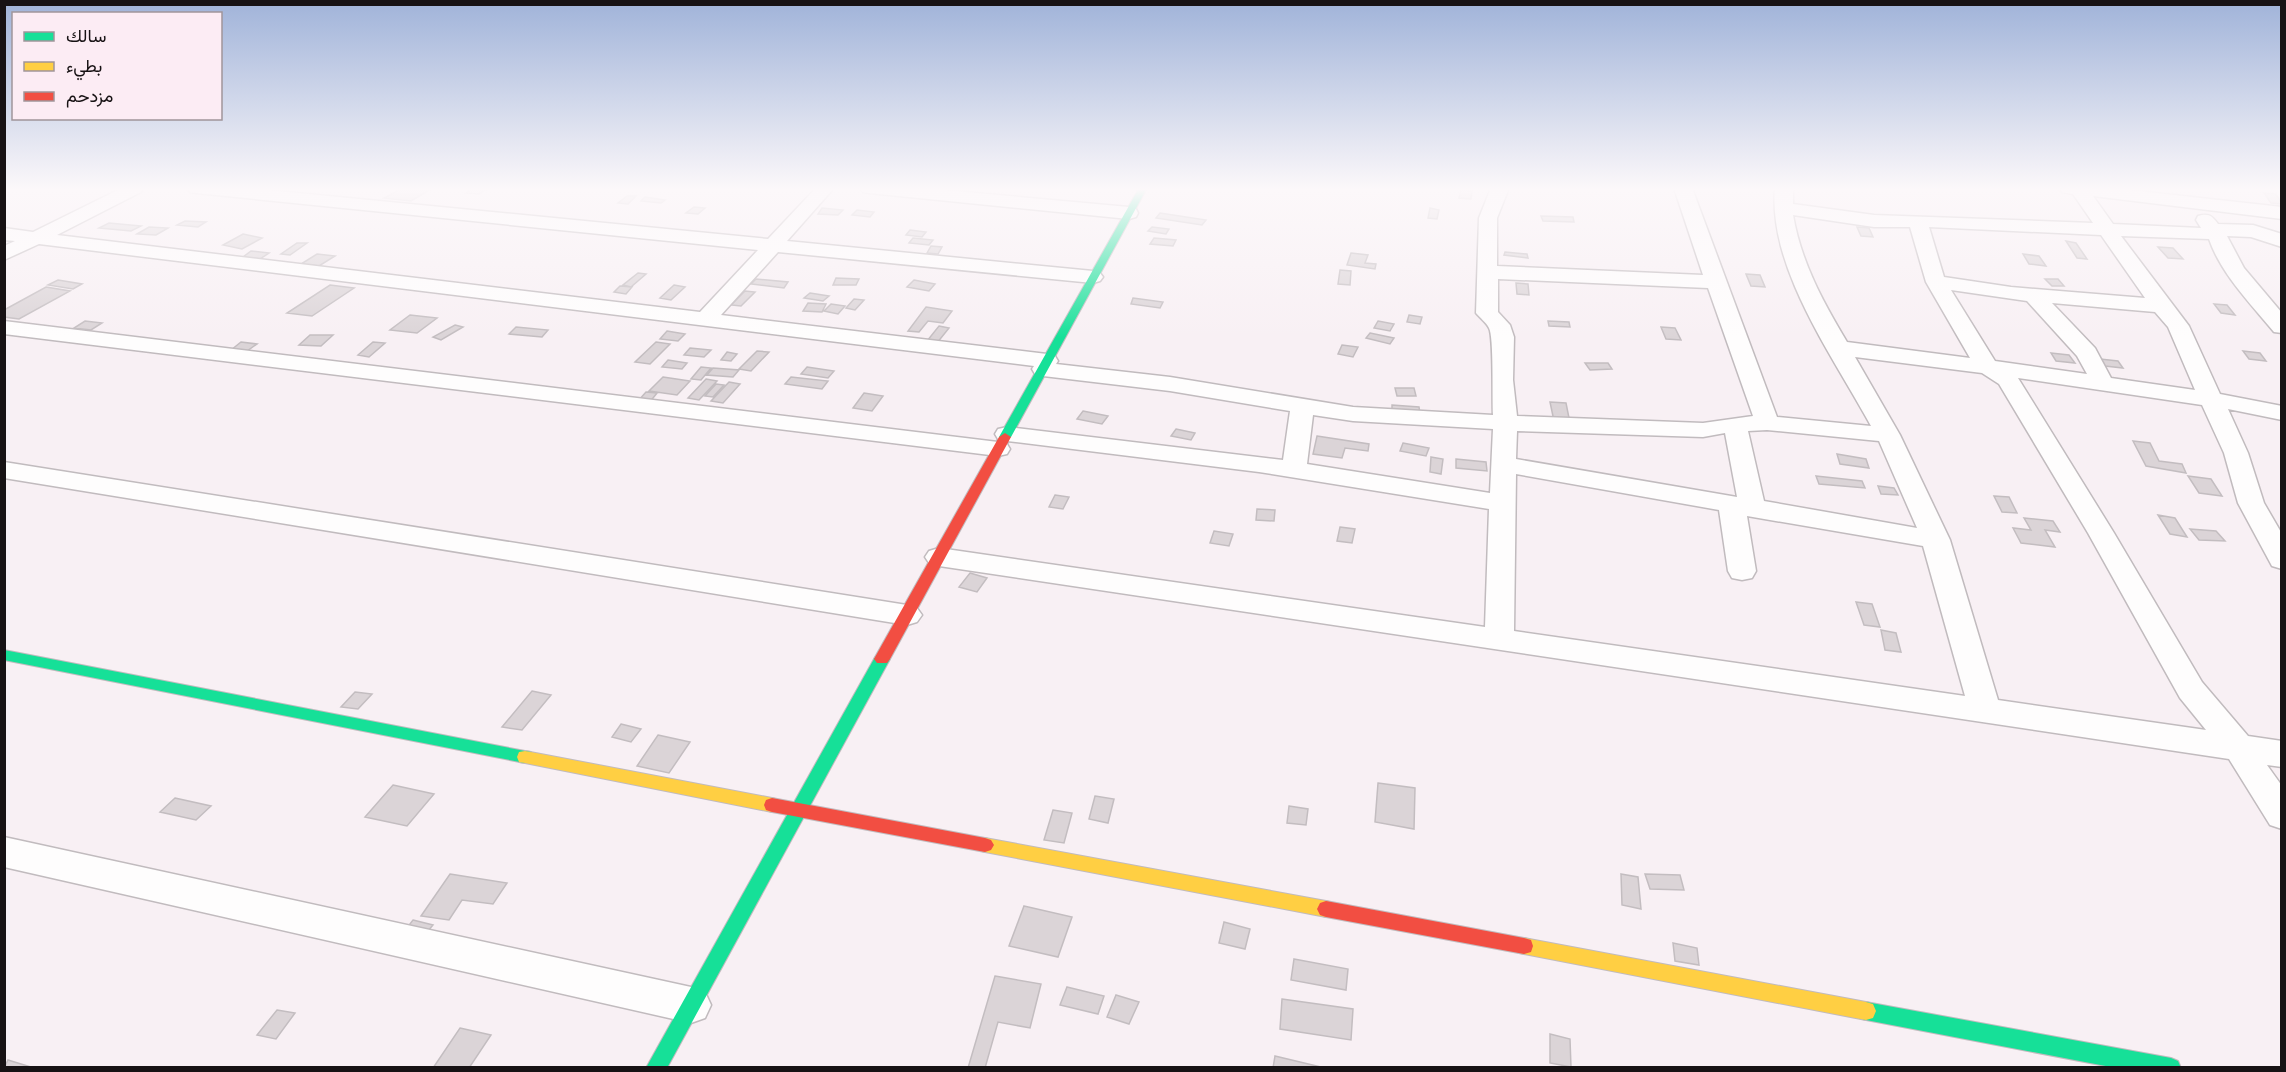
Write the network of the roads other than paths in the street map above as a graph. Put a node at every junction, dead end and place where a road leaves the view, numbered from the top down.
1 (36, 238) joint
2 (702, 238) edge
3 (778, 238) edge
4 (1115, 238) edge
5 (1487, 238) edge
6 (1700, 238) edge
7 (1788, 238) edge
8 (1922, 238) edge
9 (2114, 238) edge
10 (2218, 238) edge
11 (772, 245) junction
12 (4, 254) edge
13 (1486, 272) junction
14 (1093, 278) junction
15 (1716, 282) junction
16 (1936, 282) junction
17 (2032, 294) junction
18 (2161, 306) junction
19 (706, 319) junction
20 (4, 327) edge
21 (2282, 327) edge
22 (1839, 348) junction
23 (1045, 365) junction
24 (1985, 365) junction
25 (2103, 384) junction
26 (2211, 399) junction
27 (1302, 406) junction
28 (2282, 413) edge
29 (1505, 421) junction
30 (1767, 423) junction
31 (1735, 424) junction
32 (1888, 435) junction
33 (1003, 441) junction
34 (1503, 464) junction
35 (1294, 469) junction
36 (4, 470) edge
37 (1501, 503) junction
38 (1742, 508) junction
39 (1936, 540) junction
40 (939, 557) junction
41 (2282, 560) edge
42 (1742, 572) dead end
43 (907, 615) junction
44 (1499, 639) junction
45 (4, 655) edge
46 (1985, 711) junction
47 (2239, 748) junction
48 (2282, 754) edge
49 (799, 810) junction
50 (2282, 815) edge
51 (4, 852) edge
52 (691, 1005) junction
53 (656, 1068) edge
54 (2171, 1068) edge

1 - 12 street
1 - 19 street
2 - 11 street
3 - 11 street
4 - 14 street
5 - 13 street
6 - 15 street
7 - 22 street
8 - 16 street
9 - 18 street
10 - 21 street
11 - 14 street
11 - 19 street
13 - 15 street
13 - 29 street
14 - 23 street
15 - 30 street
16 - 17 street
16 - 24 street
17 - 18 street
17 - 25 street
18 - 26 street
19 - 23 street
20 - 33 street
22 - 24 street
22 - 32 street
23 - 27 street
23 - 33 street
24 - 25 street
24 - 47 street
25 - 26 street
26 - 28 street
26 - 41 street
27 - 29 street
27 - 35 street
29 - 31 street
29 - 34 street
30 - 31 street
30 - 32 street
31 - 38 street
32 - 39 street
33 - 35 street
33 - 40 street
34 - 37 street
34 - 38 street
35 - 37 street
36 - 43 street
37 - 44 street
38 - 39 street
38 - 42 street
39 - 46 street
40 - 43 street
40 - 44 street
43 - 49 street
44 - 46 street
45 - 49 street
46 - 47 street
47 - 48 street
47 - 50 street
49 - 52 street
49 - 54 street
51 - 52 street
52 - 53 street

